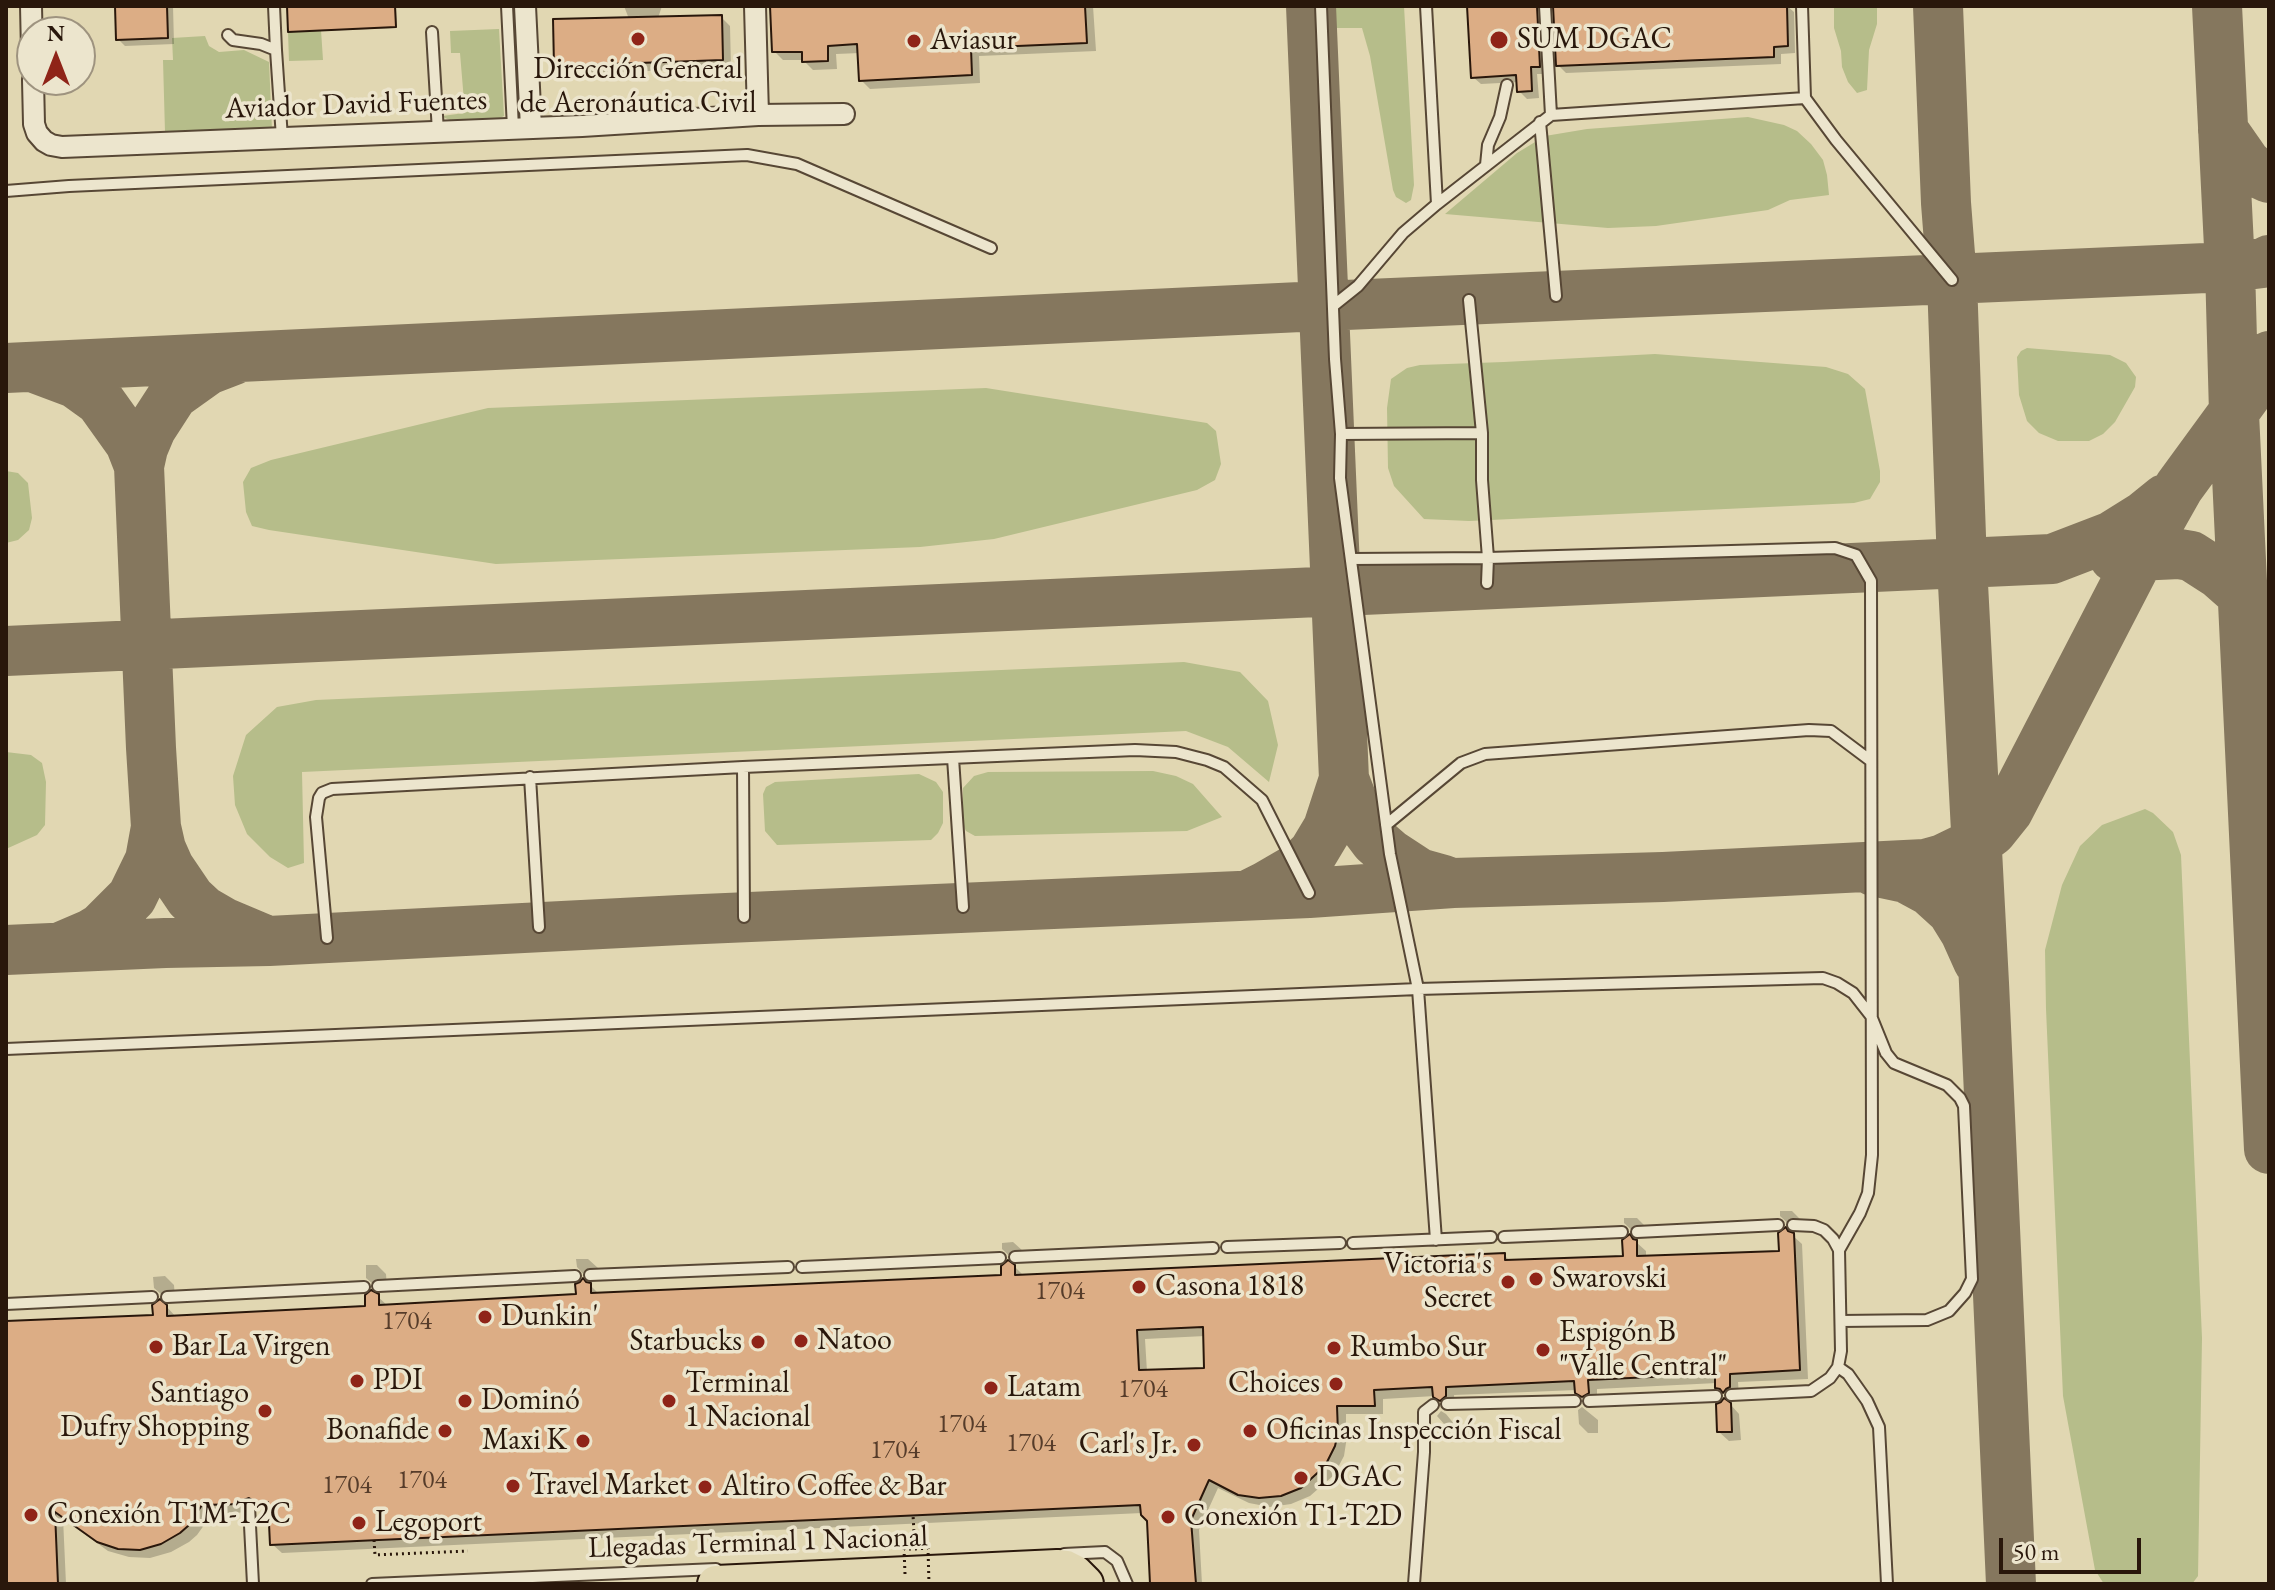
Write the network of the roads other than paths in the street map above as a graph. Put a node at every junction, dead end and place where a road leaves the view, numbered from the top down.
1 (274, 6) edge
2 (507, 6) edge
3 (525, 6) edge
4 (755, 6) edge
5 (1321, 6) edge
6 (1426, 6) edge
7 (1545, 6) edge
8 (1802, 6) edge
9 (432, 32) dead end
10 (228, 35) dead end
11 (276, 50) junction
12 (1507, 85) dead end
13 (33, 96) edge
14 (1805, 98) junction
15 (844, 114) dead end
16 (758, 115) junction
17 (1551, 115) junction
18 (1540, 122) junction
19 (522, 128) junction
20 (438, 132) junction
21 (282, 138) junction
22 (1486, 165) junction
23 (6, 191) edge
24 (1437, 204) junction
25 (991, 248) dead end
26 (1952, 280) dead end
27 (1556, 296) dead end
28 (1469, 300) dead end
29 (1333, 306) junction
30 (1482, 433) junction
31 (1341, 434) junction
32 (1488, 558) junction
33 (1351, 559) junction
34 (1487, 583) dead end
35 (953, 758) junction
36 (1871, 761) junction
37 (743, 767) junction
38 (530, 777) junction
39 (1386, 825) junction
40 (1309, 893) dead end
41 (963, 907) dead end
42 (744, 917) dead end
43 (539, 927) dead end
44 (327, 938) dead end
45 (1418, 989) junction
46 (1871, 1016) junction
47 (6, 1049) edge
48 (1778, 1225) dead end
49 (1793, 1225) dead end
50 (1622, 1232) dead end
51 (1637, 1232) dead end
52 (1491, 1237) dead end
53 (1504, 1237) dead end
54 (1436, 1240) junction
55 (1340, 1243) dead end
56 (1353, 1243) dead end
57 (1227, 1247) dead end
58 (1213, 1248) dead end
59 (1839, 1250) junction
60 (1015, 1257) dead end
61 (1000, 1258) dead end
62 (788, 1267) dead end
63 (802, 1267) dead end
64 (590, 1275) dead end
65 (575, 1276) dead end
66 (378, 1286) dead end
67 (364, 1287) dead end
68 (152, 1297) dead end
69 (167, 1297) dead end
70 (6, 1304) edge
71 (1841, 1321) junction
72 (1838, 1367) junction
73 (1731, 1395) dead end
74 (1716, 1396) dead end
75 (1575, 1401) dead end
76 (1589, 1401) dead end
77 (1447, 1404) dead end
78 (1433, 1405) dead end
79 (249, 1506) dead end
80 (1057, 1555) dead end
81 (919, 1570) edge
82 (721, 1576) edge
83 (253, 1584) edge
84 (372, 1584) edge
85 (1085, 1584) edge
86 (1127, 1584) edge
87 (1414, 1584) edge
88 (1887, 1584) edge

1 - 11 lane
2 - 19 lane
3 - 19 street
4 - 16 street
5 - 29 lane
6 - 24 lane
7 - 17 lane
8 - 14 lane
9 - 20 lane
10 - 11 lane
11 - 21 lane
12 - 22 lane
13 - 21 street, Aviador David Fuentes
14 - 17 lane
14 - 26 lane
15 - 16 street, Aviador David Fuentes
16 - 19 street, Aviador David Fuentes
17 - 18 lane
18 - 22 lane
18 - 27 lane
19 - 20 street, Aviador David Fuentes
20 - 21 street, Aviador David Fuentes
22 - 24 lane
23 - 25 lane
24 - 29 lane
28 - 30 lane
29 - 31 lane
30 - 31 lane
30 - 32 lane
31 - 33 lane
32 - 33 lane
32 - 34 lane
32 - 36 lane
33 - 39 lane
35 - 37 lane
35 - 40 lane
35 - 41 lane
36 - 39 lane
36 - 46 lane
37 - 38 lane
37 - 42 lane
38 - 43 lane
38 - 44 lane
39 - 45 lane
45 - 46 lane
45 - 47 lane
45 - 54 lane
46 - 59 lane
46 - 71 lane
48 - 51 lane
49 - 59 lane
50 - 53 lane
52 - 54 lane
54 - 56 lane
55 - 57 lane
58 - 60 lane
59 - 71 lane
61 - 63 lane
62 - 64 lane
65 - 66 lane
67 - 69 lane
68 - 70 lane
71 - 72 lane
72 - 73 lane
72 - 88 lane
74 - 76 lane
75 - 77 lane
78 - 87 lane
79 - 83 lane
80 - 86 lane
81 - 82 highway
81 - 85 highway
82 - 84 lane, Llegadas Terminal 1 Nacional

